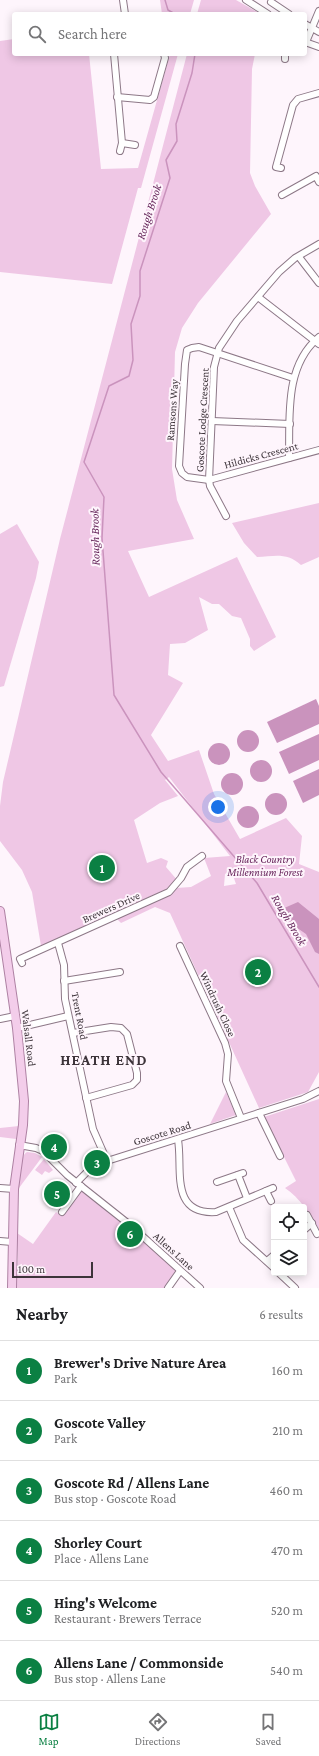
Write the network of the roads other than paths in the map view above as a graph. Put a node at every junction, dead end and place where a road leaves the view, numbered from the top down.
1 (123, 0) edge
2 (246, 0) edge
3 (271, 2) dead end
4 (319, 11) edge
5 (125, 12) edge
6 (265, 12) edge
7 (287, 12) edge
8 (307, 25) edge
9 (311, 28) junction
10 (319, 32) edge
11 (307, 39) edge
12 (307, 42) edge
13 (319, 47) edge
14 (114, 56) edge
15 (164, 56) edge
16 (319, 93) edge
17 (117, 97) junction
18 (122, 143) junction
19 (135, 145) dead end
20 (120, 151) dead end
21 (281, 168) dead end
22 (317, 175) edge
23 (319, 182) edge
24 (282, 195) dead end
25 (319, 244) edge
26 (299, 256) junction
27 (319, 283) edge
28 (258, 297) junction
29 (317, 341) edge
30 (218, 353) junction
31 (293, 378) junction
32 (212, 421) junction
33 (290, 424) junction
34 (319, 450) edge
35 (289, 458) junction
36 (209, 480) junction
37 (226, 516) dead end
38 (202, 856) dead end
39 (0, 911) edge
40 (58, 943) junction
41 (180, 946) dead end
42 (22, 964) dead end
43 (120, 972) dead end
44 (64, 981) junction
45 (15, 1016) junction
46 (68, 1016) junction
47 (0, 1019) edge
48 (17, 1028) junction
49 (73, 1033) junction
50 (319, 1091) edge
51 (86, 1098) junction
52 (259, 1113) junction
53 (241, 1118) junction
54 (178, 1140) junction
55 (19, 1145) junction
56 (280, 1156) dead end
57 (107, 1161) junction
58 (217, 1182) dead end
59 (79, 1184) junction
60 (0, 1188) edge
61 (273, 1188) dead end
62 (14, 1189) junction
63 (266, 1191) junction
64 (247, 1198) junction
65 (271, 1201) dead end
66 (229, 1207) junction
67 (62, 1212) dead end
68 (307, 1215) dead end
69 (312, 1223) junction
70 (307, 1227) edge
71 (317, 1234) dead end
72 (0, 1241) edge
73 (12, 1242) junction
74 (271, 1258) edge
75 (267, 1261) junction
76 (271, 1265) edge
77 (180, 1271) junction
78 (282, 1276) edge
79 (12, 1288) edge
80 (168, 1288) edge
81 (200, 1288) edge
82 (295, 1288) edge

1 - 5 street
2 - 6 street
3 - 7 street
4 - 9 street
8 - 9 street
9 - 10 street
9 - 11 street
12 - 13 street
14 - 17 street
15 - 17 street
16 - 21 street
17 - 18 street
18 - 19 street
18 - 20 street
22 - 23 street
22 - 24 street
25 - 26 street, Goscote Lodge Crescent
26 - 27 street
26 - 28 street, Goscote Lodge Crescent
28 - 29 street
28 - 30 street, Goscote Lodge Crescent
29 - 31 street
30 - 31 street
30 - 32 street, Goscote Lodge Crescent
30 - 36 street, Ramsons Way
31 - 33 street
32 - 33 street
32 - 36 street, Goscote Lodge Crescent
33 - 35 street
34 - 35 street, Hildicks Crescent
35 - 36 street, Hildicks Crescent
36 - 37 street, Goscote Lodge Crescent
38 - 40 street, Brewers Drive
39 - 45 main road, Walsall Road
40 - 42 street, Brewers Drive
40 - 44 street, Trent Road
41 - 53 street, Windrush Close
43 - 44 street
44 - 46 street, Trent Road
45 - 47 street
45 - 48 main road, Walsall Road
46 - 48 street
46 - 49 street, Trent Road
48 - 55 main road, Walsall Road
49 - 51 street, Trent Road
49 - 51 street
50 - 52 street, Goscote Road
51 - 57 street, Trent Road
52 - 53 street, Goscote Road
52 - 56 street
53 - 54 street, Goscote Road
54 - 57 street, Goscote Road
54 - 66 street
55 - 59 street, Allens Lane
55 - 62 main road, Walsall Road
57 - 59 street, Goscote Road
58 - 64 street
59 - 67 street, Goscote Road
59 - 77 street, Allens Lane
60 - 62 street
61 - 63 street
62 - 73 main road, Walsall Road
63 - 64 street
63 - 65 street
64 - 66 street
66 - 75 street
68 - 69 street
69 - 70 street
69 - 71 street
72 - 73 street
73 - 79 main road, Walsall Road
74 - 75 street
75 - 76 street
77 - 80 street
77 - 81 street, Allens Lane
78 - 82 street

